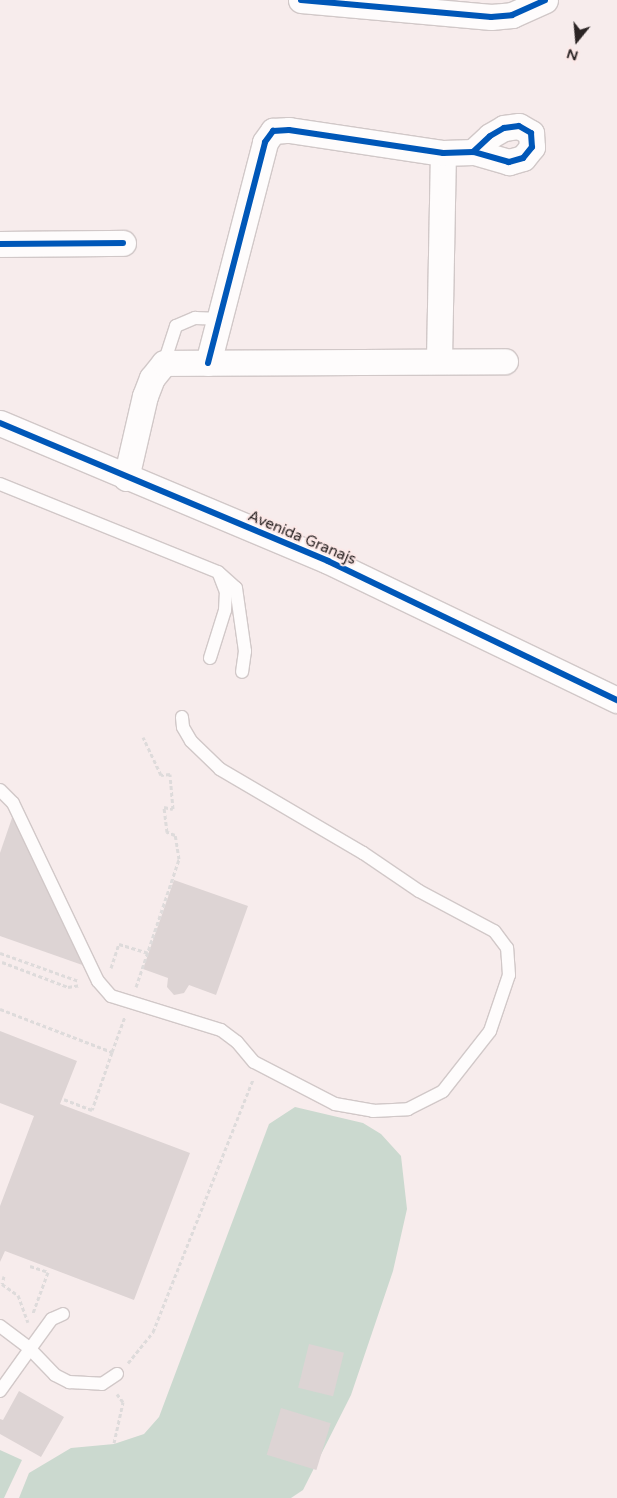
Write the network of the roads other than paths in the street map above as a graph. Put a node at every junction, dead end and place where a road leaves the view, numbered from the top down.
1 (301, 0) edge
2 (545, 0) edge
3 (432, 6) edge
4 (473, 152) dead end
5 (443, 153) junction
6 (0, 244) edge
7 (123, 244) dead end
8 (220, 319) junction
9 (439, 360) junction
10 (504, 361) dead end
11 (208, 362) junction
12 (164, 363) junction
13 (0, 423) edge
14 (126, 478) junction
15 (0, 484) edge
16 (218, 572) junction
17 (210, 658) dead end
18 (242, 672) dead end
19 (617, 700) edge
20 (182, 718) dead end
21 (0, 790) edge
22 (62, 1314) dead end
23 (0, 1326) edge
24 (30, 1349) junction
25 (117, 1374) road end
26 (0, 1390) edge

1 - 3 street
2 - 3 street
4 - 5 street
5 - 8 street
5 - 9 street
6 - 7 street
8 - 11 street
8 - 12 lane
9 - 10 street
9 - 11 street
11 - 12 street
12 - 14 street
13 - 14 street, Avenida Granajs
14 - 19 street, Avenida Granajs
15 - 16 lane
16 - 17 lane
16 - 18 lane
20 - 21 lane
22 - 24 lane
23 - 24 lane
24 - 25 lane
24 - 26 lane

